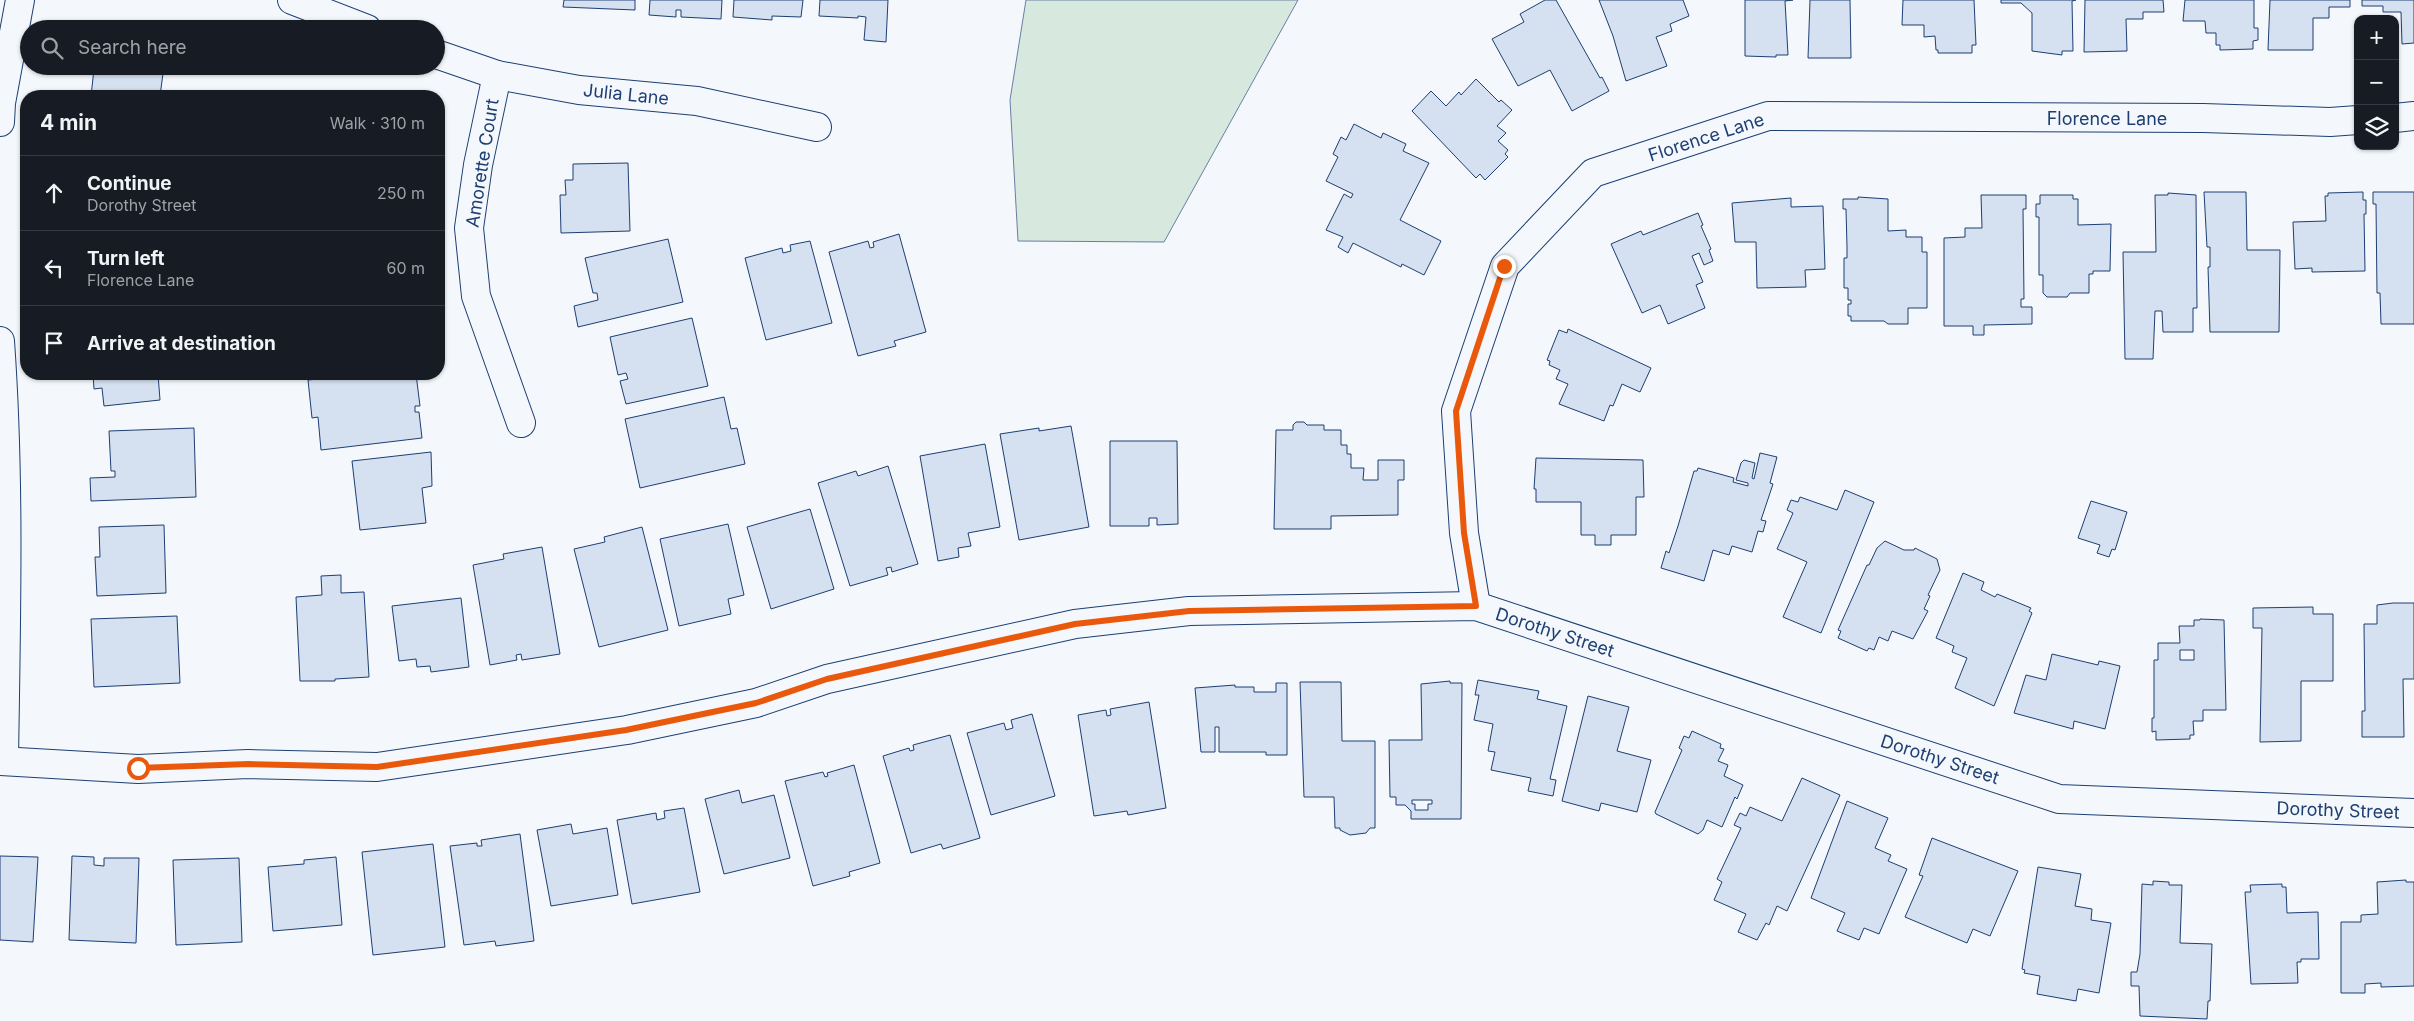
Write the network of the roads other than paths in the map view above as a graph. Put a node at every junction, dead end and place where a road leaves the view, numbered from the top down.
1 (20, 0) edge
2 (292, 0) edge
3 (344, 20) edge
4 (445, 57) edge
5 (497, 75) junction
6 (2414, 116) edge
7 (2399, 118) edge
8 (2354, 120) edge
9 (0, 122) edge
10 (817, 127) dead end
11 (0, 341) edge
12 (521, 424) dead end
13 (1476, 606) junction
14 (2, 761) edge
15 (2414, 813) edge

1 - 9 street
2 - 3 street
4 - 5 street, Julia Lane
5 - 10 street, Julia Lane
5 - 12 street, Amorette Court
6 - 7 street
8 - 13 street, Florence Lane
11 - 14 street
13 - 14 street, Dorothy Street
13 - 15 street, Dorothy Street

